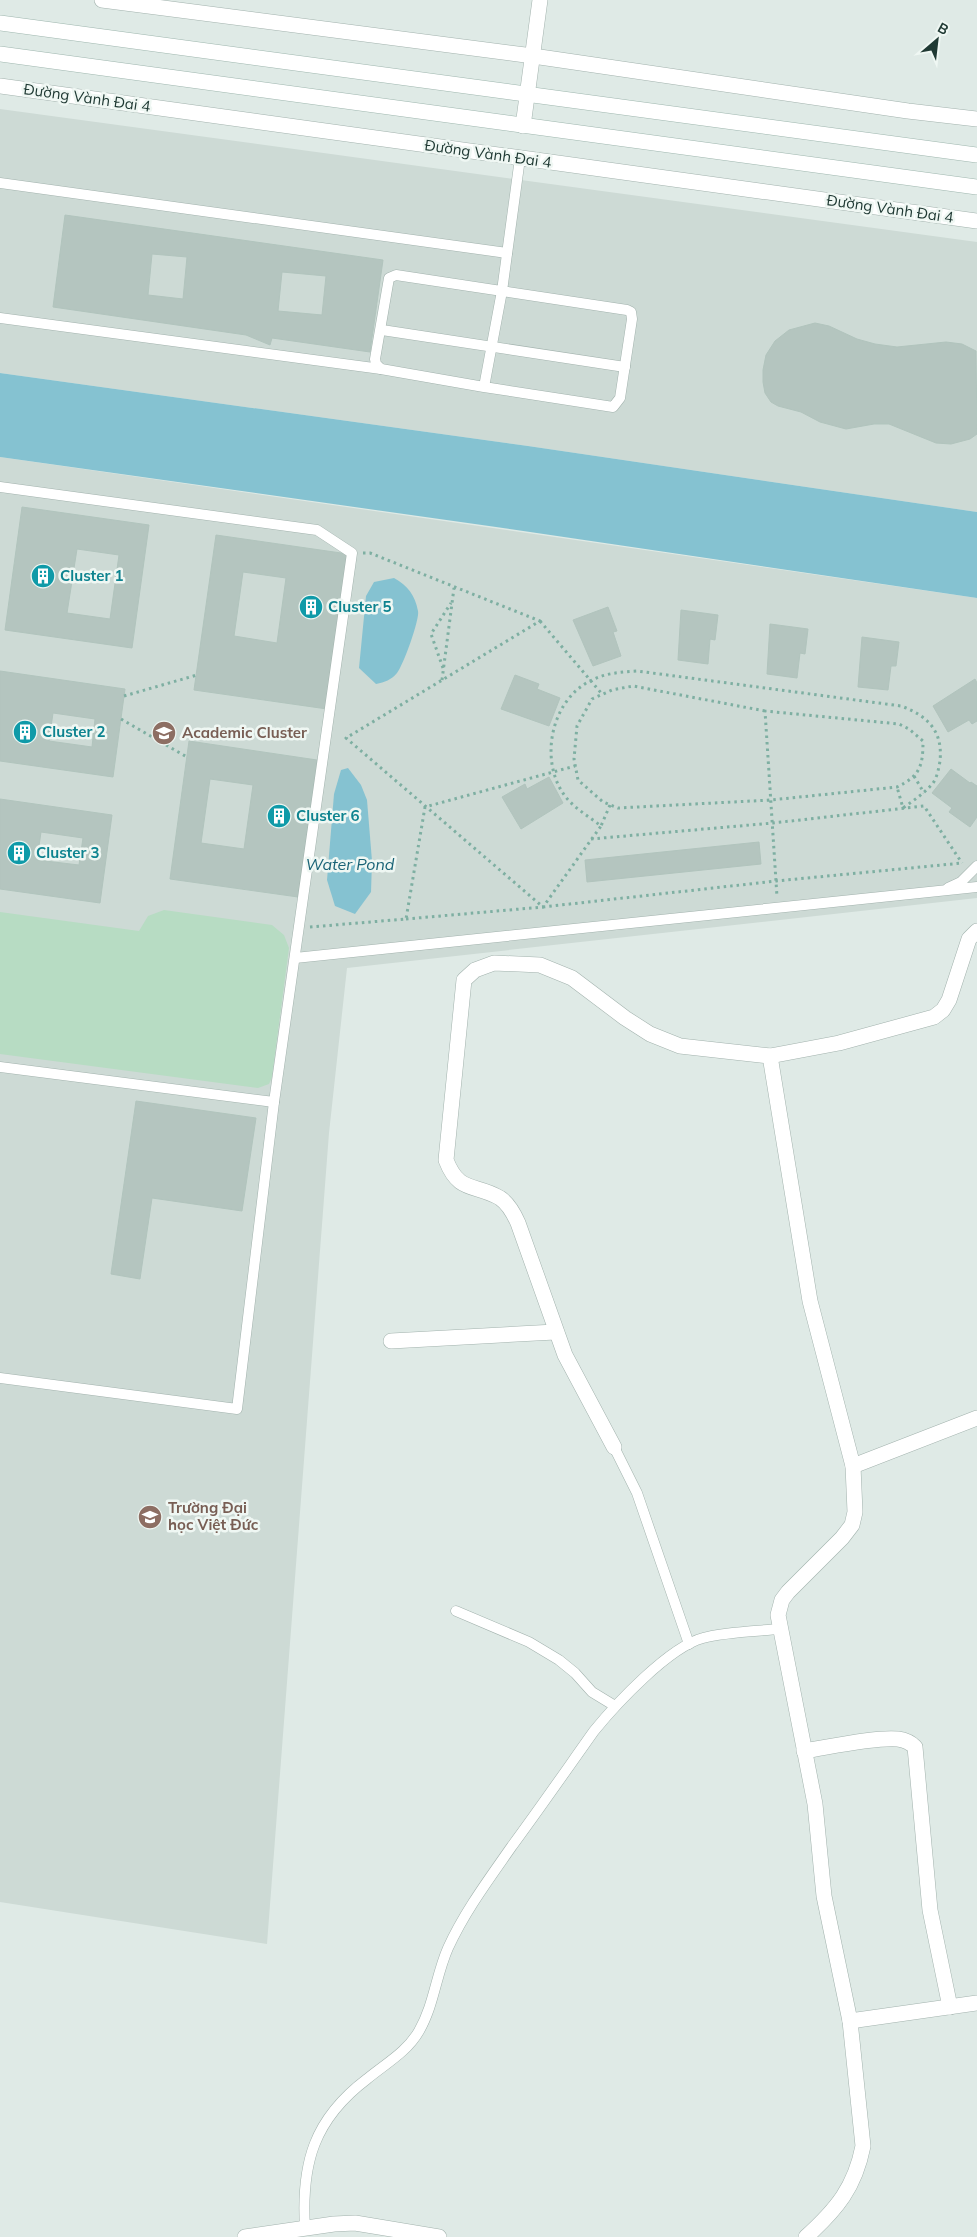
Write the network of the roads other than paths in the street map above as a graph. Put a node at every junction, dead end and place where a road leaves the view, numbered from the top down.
1 (102, 0) edge
2 (540, 0) edge
3 (0, 23) edge
4 (0, 54) edge
5 (533, 56) junction
6 (0, 86) edge
7 (528, 95) junction
8 (977, 119) edge
9 (523, 126) junction
10 (977, 155) edge
11 (520, 158) junction
12 (0, 183) edge
13 (977, 187) edge
14 (977, 221) edge
15 (507, 253) junction
16 (502, 291) junction
17 (0, 318) edge
18 (382, 330) junction
19 (491, 348) junction
20 (624, 367) junction
21 (381, 369) junction
22 (484, 386) junction
23 (0, 487) edge
24 (974, 869) edge
25 (977, 887) edge
26 (941, 891) junction
27 (977, 931) edge
28 (296, 958) junction
29 (770, 1056) junction
30 (0, 1066) edge
31 (274, 1102) junction
32 (555, 1332) junction
33 (391, 1342) dead end
34 (0, 1378) edge
35 (977, 1418) edge
36 (614, 1447) joint
37 (852, 1466) junction
38 (456, 1611) dead end
39 (779, 1629) junction
40 (689, 1644) junction
41 (615, 1706) junction
42 (804, 1750) junction
43 (977, 2004) edge
44 (950, 2007) junction
45 (850, 2021) junction
46 (305, 2228) junction
47 (245, 2237) edge
48 (439, 2237) edge
49 (806, 2237) edge

1 - 5 street
2 - 5 street
3 - 7 street
4 - 9 street, Đường Vành Đai 4
5 - 7 street
5 - 8 street
6 - 11 street, Đường Vành Đai 4
7 - 9 street
7 - 10 street
9 - 13 street, Đường Vành Đai 4
11 - 14 street, Đường Vành Đai 4
11 - 15 lane
12 - 15 lane
15 - 16 lane
16 - 18 lane
16 - 19 lane
16 - 20 lane
17 - 21 lane
18 - 19 lane
18 - 21 lane
19 - 20 lane
19 - 22 lane
20 - 22 lane
21 - 22 lane
23 - 28 lane
24 - 26 lane
25 - 26 lane
26 - 28 lane
27 - 29 street
28 - 31 lane
29 - 32 street
29 - 37 street
30 - 31 lane
31 - 34 lane
32 - 33 street
32 - 36 street
35 - 37 street
36 - 40 lane
37 - 39 street
38 - 41 lane
39 - 40 lane
39 - 42 street
40 - 41 lane
41 - 46 lane
42 - 44 street
42 - 45 street
43 - 44 street
44 - 45 street
45 - 49 street
46 - 47 street
46 - 48 street

